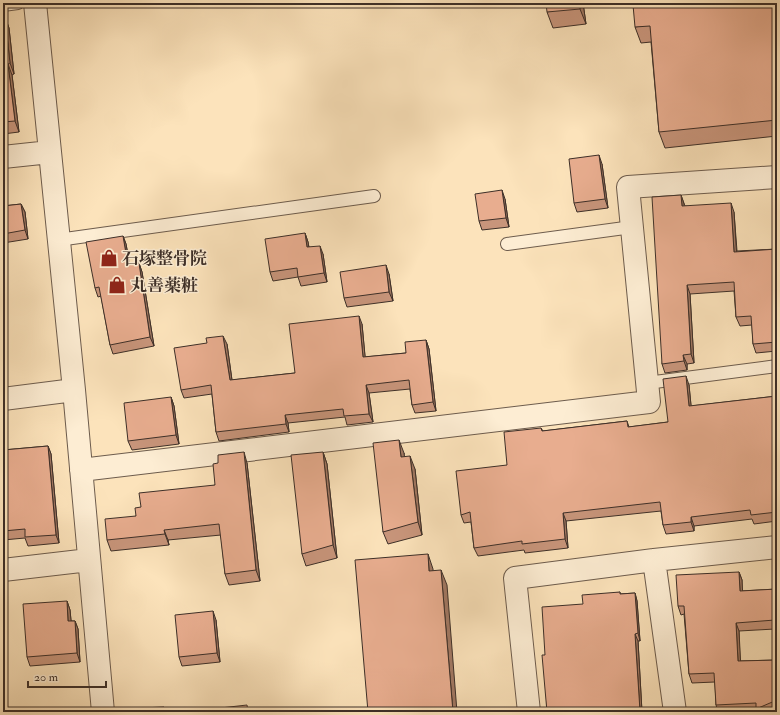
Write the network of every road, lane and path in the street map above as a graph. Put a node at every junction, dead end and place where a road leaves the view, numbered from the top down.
1 (18, 3) edge
2 (35, 3) edge
3 (3, 5) edge
4 (50, 152) junction
5 (3, 158) edge
6 (777, 177) edge
7 (374, 196) dead end
8 (632, 227) junction
9 (58, 240) junction
10 (508, 244) dead end
11 (777, 366) edge
12 (647, 383) junction
13 (74, 390) junction
14 (3, 399) edge
15 (81, 470) junction
16 (777, 547) edge
17 (90, 560) junction
18 (654, 560) junction
19 (3, 570) edge
20 (103, 712) edge
21 (528, 712) edge
22 (675, 712) edge

1 - 3 lane
2 - 4 street
4 - 5 street
4 - 9 street
6 - 8 street
7 - 9 lane
8 - 10 lane
8 - 12 street
9 - 13 street
11 - 12 lane
12 - 15 street
13 - 14 street
13 - 15 street
15 - 17 street
16 - 18 street
17 - 19 street
17 - 20 street
18 - 21 street
18 - 22 street

